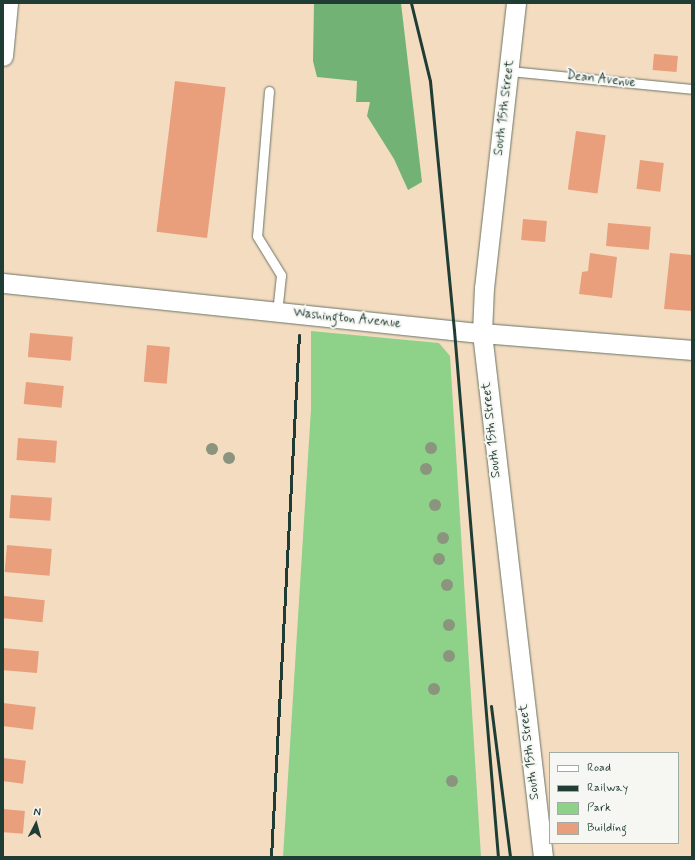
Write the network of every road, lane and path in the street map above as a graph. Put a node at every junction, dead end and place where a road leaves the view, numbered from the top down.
1 (516, 3) edge
2 (6, 12) edge
3 (3, 56) edge
4 (510, 71) junction
5 (692, 89) edge
6 (269, 91) dead end
7 (3, 283) edge
8 (277, 311) junction
9 (482, 332) junction
10 (692, 350) edge
11 (543, 857) edge

1 - 4 street, South 15th Street
2 - 3 street
4 - 5 lane, Dean Avenue
4 - 9 street, South 15th Street
6 - 8 lane
7 - 8 street, Washington Avenue
8 - 9 street, Washington Avenue
9 - 10 street, Washington Avenue
9 - 11 street, South 15th Street

